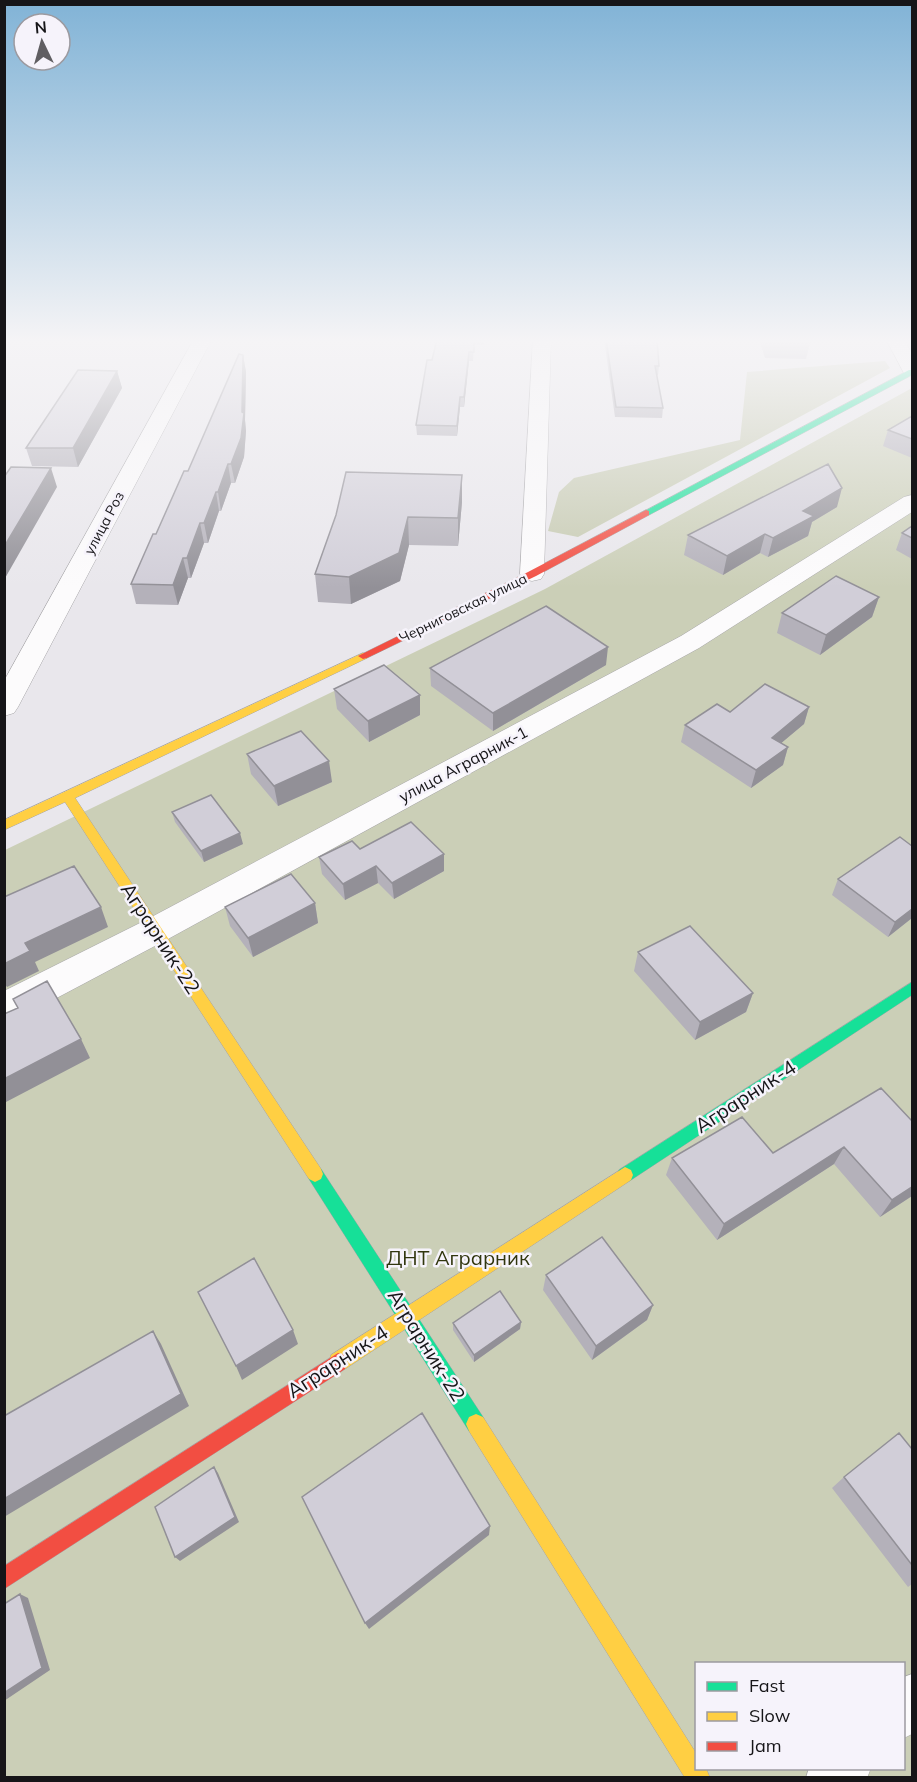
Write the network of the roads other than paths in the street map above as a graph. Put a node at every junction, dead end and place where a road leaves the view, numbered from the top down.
1 (158, 422) edge
2 (538, 422) edge
3 (816, 422) edge
4 (912, 502) edge
5 (532, 574) junction
6 (4, 707) edge
7 (68, 797) junction
8 (4, 826) edge
9 (156, 930) junction
10 (912, 988) edge
11 (4, 1008) edge
12 (408, 1315) junction
13 (4, 1579) edge
14 (699, 1778) edge

1 - 6 street, улица Роз
2 - 5 street
3 - 5 street, Черниговская улица
4 - 9 street, улица Аграрник-1
5 - 7 street, Черниговская улица
7 - 8 street, Черниговская улица
7 - 9 street, Аграрник-22
9 - 11 street, улица Аграрник-1
9 - 12 street, Аграрник-22
10 - 12 street, Аграрник-4
12 - 13 street, Аграрник-4
12 - 14 street, Аграрник-22

